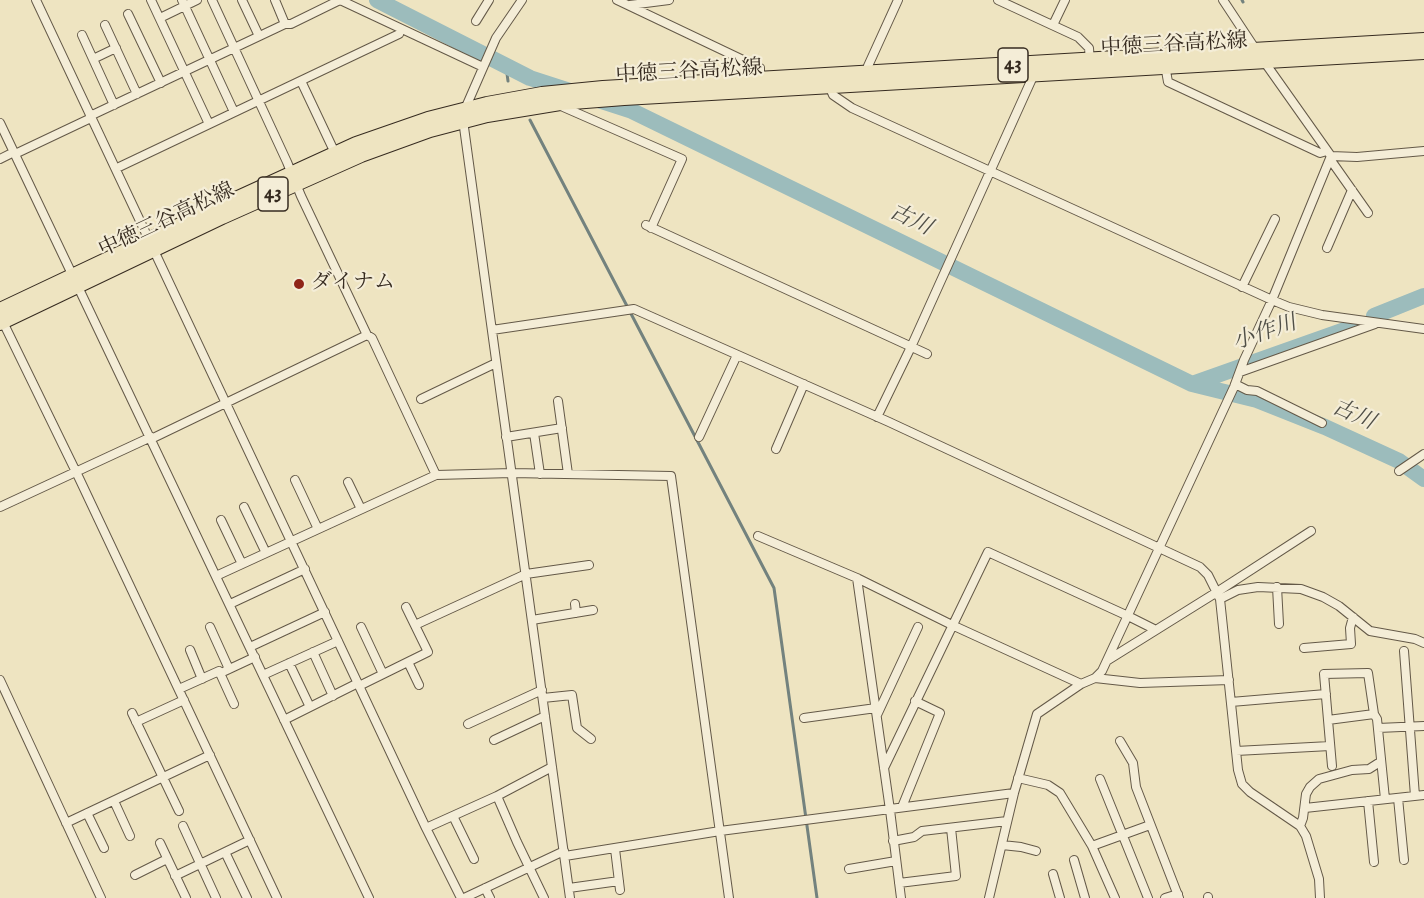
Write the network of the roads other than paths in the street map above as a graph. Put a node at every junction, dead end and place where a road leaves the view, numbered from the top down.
1 (36, 0) edge
2 (151, 0) edge
3 (197, 0) edge
4 (212, 0) edge
5 (242, 0) edge
6 (274, 0) edge
7 (340, 0) edge
8 (489, 0) edge
9 (522, 0) edge
10 (617, 0) edge
11 (669, 0) edge
12 (898, 0) edge
13 (998, 0) edge
14 (1065, 0) edge
15 (1223, 0) edge
16 (183, 3) edge
17 (629, 5) junction
18 (128, 14) dead end
19 (159, 18) junction
20 (476, 21) dead end
21 (285, 24) junction
22 (105, 25) dead end
23 (1053, 26) junction
24 (399, 34) dead end
25 (82, 35) dead end
26 (259, 36) junction
27 (1424, 40) edge
28 (116, 48) junction
29 (234, 48) junction
30 (1424, 52) edge
31 (1261, 56) junction
32 (93, 59) junction
33 (210, 60) junction
34 (1165, 62) junction
35 (484, 65) junction
36 (1090, 66) junction
37 (1037, 69) junction
38 (185, 71) junction
39 (869, 73) junction
40 (301, 81) junction
41 (827, 81) junction
42 (161, 83) junction
43 (761, 85) junction
44 (137, 94) junction
45 (259, 100) junction
46 (558, 104) junction
47 (114, 105) junction
48 (234, 112) junction
49 (464, 115) junction
50 (90, 117) junction
51 (0, 123) edge
52 (209, 124) junction
53 (1424, 151) edge
54 (15, 153) junction
55 (334, 153) junction
56 (1330, 155) junction
57 (0, 159) edge
58 (117, 168) junction
59 (990, 171) junction
60 (294, 179) junction
61 (1352, 190) junction
62 (1368, 213) dead end
63 (1275, 219) dead end
64 (151, 245) junction
65 (1328, 248) dead end
66 (76, 281) junction
67 (1242, 287) junction
68 (1272, 300) junction
69 (1, 318) edge
70 (1378, 323) junction
71 (1424, 329) edge
72 (492, 330) junction
73 (367, 335) junction
74 (911, 347) junction
75 (737, 354) junction
76 (927, 354) dead end
77 (496, 363) junction
78 (1240, 371) junction
79 (804, 384) junction
80 (1234, 386) junction
81 (421, 399) dead end
82 (558, 401) dead end
83 (226, 403) junction
84 (883, 419) junction
85 (1322, 423) dead end
86 (562, 428) junction
87 (534, 433) junction
88 (507, 437) junction
89 (699, 437) dead end
90 (151, 438) junction
91 (776, 449) dead end
92 (1424, 454) edge
93 (1399, 471) dead end
94 (76, 472) junction
95 (512, 473) junction
96 (540, 474) junction
97 (568, 474) junction
98 (436, 476) junction
99 (295, 480) dead end
100 (348, 482) dead end
101 (0, 507) edge
102 (244, 507) dead end
103 (361, 509) junction
104 (221, 520) dead end
105 (318, 529) junction
106 (1311, 531) dead end
107 (758, 536) dead end
108 (291, 542) junction
109 (1160, 548) junction
110 (266, 553) junction
111 (242, 564) junction
112 (589, 565) dead end
113 (305, 569) junction
114 (525, 574) junction
115 (216, 576) junction
116 (857, 578) junction
117 (1277, 587) junction
118 (1219, 596) junction
119 (230, 604) junction
120 (406, 607) dead end
121 (593, 610) dead end
122 (325, 612) junction
123 (1128, 616) junction
124 (1353, 617) junction
125 (532, 620) junction
126 (1279, 624) dead end
127 (415, 625) junction
128 (952, 625) junction
129 (210, 627) dead end
130 (361, 627) dead end
131 (918, 627) dead end
132 (1156, 630) junction
133 (338, 641) junction
134 (1424, 643) edge
135 (250, 647) junction
136 (1304, 648) dead end
137 (190, 650) dead end
138 (1404, 651) dead end
139 (313, 652) junction
140 (255, 657) junction
141 (1107, 660) junction
142 (408, 662) junction
143 (289, 663) junction
144 (230, 669) junction
145 (220, 673) junction
146 (383, 674) junction
147 (263, 675) junction
148 (1095, 678) junction
149 (202, 679) junction
150 (0, 680) edge
151 (1229, 680) junction
152 (1081, 684) junction
153 (359, 685) junction
154 (419, 685) dead end
155 (179, 689) junction
156 (542, 694) junction
157 (1326, 694) junction
158 (333, 696) junction
159 (184, 700) junction
160 (915, 701) junction
161 (1231, 702) junction
162 (234, 704) dead end
163 (310, 707) junction
164 (876, 712) junction
165 (1374, 714) junction
166 (545, 716) junction
167 (804, 718) dead end
168 (285, 720) junction
169 (1328, 720) junction
170 (468, 724) dead end
171 (1410, 726) junction
172 (1424, 726) edge
173 (1378, 728) junction
174 (591, 739) dead end
175 (494, 740) dead end
176 (1120, 741) dead end
177 (1330, 746) junction
178 (1236, 752) junction
179 (210, 755) junction
180 (1380, 762) junction
181 (1332, 766) dead end
182 (552, 767) junction
183 (884, 768) junction
184 (163, 777) junction
185 (1018, 778) junction
186 (1100, 779) dead end
187 (1014, 793) junction
188 (496, 796) junction
189 (1419, 796) edge
190 (1398, 798) junction
191 (1384, 799) junction
192 (114, 801) junction
193 (1368, 801) junction
194 (902, 807) junction
195 (1305, 808) junction
196 (890, 810) junction
197 (179, 811) dead end
198 (87, 813) junction
199 (453, 816) junction
200 (1007, 821) junction
201 (66, 823) junction
202 (1150, 825) junction
203 (183, 826) dead end
204 (1300, 826) junction
205 (426, 828) junction
206 (951, 828) junction
207 (720, 831) junction
208 (1122, 835) junction
209 (130, 836) dead end
210 (249, 840) junction
211 (894, 841) junction
212 (160, 843) dead end
213 (1002, 845) junction
214 (1092, 846) junction
215 (104, 849) dead end
216 (615, 849) junction
217 (1036, 851) dead end
218 (225, 852) junction
219 (564, 853) junction
220 (167, 859) junction
221 (474, 859) dead end
222 (1074, 860) dead end
223 (1404, 860) dead end
224 (896, 861) junction
225 (1374, 862) dead end
226 (200, 864) junction
227 (529, 867) junction
228 (849, 869) dead end
229 (135, 874) dead end
230 (1053, 874) dead end
231 (175, 876) junction
232 (899, 883) junction
233 (485, 888) junction
234 (569, 888) junction
235 (1178, 896) edge
236 (273, 897) edge
237 (101, 898) edge
238 (186, 898) edge
239 (216, 898) edge
240 (247, 898) edge
241 (369, 898) edge
242 (462, 898) edge
243 (490, 898) edge
244 (544, 898) edge
245 (570, 898) edge
246 (729, 898) edge
247 (901, 898) edge
248 (989, 898) edge
249 (1059, 898) edge
250 (1084, 898) edge
251 (1115, 898) edge
252 (1148, 898) edge
253 (1165, 898) edge
254 (1320, 898) edge

1 - 50 street
2 - 19 street
3 - 16 street
4 - 29 street
5 - 26 street
6 - 21 street
7 - 21 street
7 - 35 street
8 - 20 street
9 - 35 street
10 - 17 street
11 - 17 street
12 - 39 street
13 - 23 street
14 - 23 street
15 - 31 street
16 - 19 street
16 - 33 street
17 - 43 street
18 - 42 street
19 - 38 street
21 - 26 street
22 - 28 street
23 - 36 street
24 - 40 street
25 - 32 street
26 - 29 street
27 - 31 main road, 中徳三谷高松線 / 43
28 - 32 street
28 - 44 street
29 - 33 street
29 - 45 street
30 - 31 main road, 中徳三谷高松線 / 43
31 - 34 main road, 中徳三谷高松線 / 43
31 - 56 street
32 - 47 street
33 - 38 street
33 - 48 street
34 - 36 main road, 中徳三谷高松線 / 43
34 - 56 street
35 - 49 street
36 - 37 main road, 中徳三谷高松線 / 43
37 - 39 main road, 中徳三谷高松線 / 43
37 - 41 main road, 中徳三谷高松線 / 43
37 - 59 street
38 - 42 street
38 - 52 street
39 - 41 main road, 中徳三谷高松線 / 43
40 - 45 street
40 - 55 street
41 - 43 main road, 中徳三谷高松線 / 43
41 - 59 street
42 - 44 street
43 - 46 main road, 中徳三谷高松線 / 43
43 - 49 main road, 中徳三谷高松線 / 43
44 - 47 street
45 - 48 street
45 - 60 street
46 - 49 main road, 中徳三谷高松線 / 43
46 - 74 street
47 - 50 street
48 - 52 street
49 - 55 main road, 中徳三谷高松線 / 43
49 - 60 main road, 中徳三谷高松線 / 43
49 - 72 street
50 - 54 street
50 - 58 street
51 - 54 street
52 - 58 street
53 - 56 street
54 - 57 street
54 - 66 street
55 - 60 main road, 中徳三谷高松線 / 43
56 - 61 street
56 - 68 street
58 - 64 street
59 - 67 street
59 - 74 street
60 - 64 main road, 中徳三谷高松線 / 43
60 - 73 street
61 - 62 street
61 - 65 street
63 - 67 street
64 - 66 main road, 中徳三谷高松線 / 43
64 - 83 street
66 - 69 main road, 中徳三谷高松線 / 43
66 - 90 street
67 - 68 street
68 - 70 street
68 - 78 street
69 - 94 street
70 - 71 street
70 - 78 street
72 - 75 street
72 - 77 street
73 - 83 street
73 - 98 street
74 - 76 street
74 - 84 street
75 - 79 street
75 - 89 street
77 - 81 street
77 - 88 street
78 - 80 street
79 - 84 street
79 - 91 street
80 - 85 street
80 - 109 street
82 - 86 street
83 - 90 street
83 - 108 street
84 - 109 street
86 - 87 street
86 - 97 street
87 - 88 street
87 - 96 street
88 - 95 street
90 - 94 street
90 - 115 street
92 - 93 street
94 - 101 street
94 - 155 street
95 - 96 street
95 - 98 street
95 - 114 street
96 - 97 street
97 - 207 street
98 - 103 street
99 - 105 street
100 - 103 street
102 - 110 street
103 - 105 street
104 - 111 street
105 - 108 street
106 - 118 street
107 - 116 street
108 - 110 street
108 - 113 street
109 - 118 street
109 - 123 street
110 - 111 street
111 - 115 street
112 - 114 street
113 - 119 street
113 - 122 street
114 - 125 street
114 - 127 street
115 - 119 street
116 - 128 street
116 - 164 street
117 - 118 street
117 - 124 street
117 - 126 street
118 - 132 street
118 - 151 street
119 - 135 street
120 - 127 street
121 - 125 street
122 - 133 street
122 - 135 street
123 - 128 street
123 - 132 street
123 - 141 street
124 - 134 street
124 - 136 street
125 - 156 street
127 - 142 street
128 - 152 street
128 - 160 street
129 - 144 street
130 - 146 street
131 - 164 street
132 - 141 street
133 - 139 street
133 - 153 street
135 - 140 street
137 - 149 street
138 - 171 street
139 - 143 street
139 - 158 street
140 - 144 street
140 - 147 street
141 - 148 street
142 - 146 street
142 - 154 street
143 - 147 street
143 - 163 street
144 - 145 street
145 - 149 street
145 - 162 street
146 - 153 street
147 - 168 street
148 - 151 street
148 - 152 street
149 - 155 street
150 - 201 street
151 - 161 street
152 - 185 street
153 - 158 street
153 - 205 street
155 - 159 street
156 - 166 street
156 - 170 street
156 - 174 street
157 - 161 street
157 - 165 street
157 - 169 street
158 - 163 street
159 - 179 street
159 - 184 street
160 - 183 street
160 - 194 street
161 - 178 street
163 - 168 street
164 - 167 street
164 - 183 street
165 - 169 street
165 - 173 street
166 - 175 street
166 - 182 street
168 - 241 street
169 - 177 street
171 - 172 street
171 - 173 street
171 - 189 street
173 - 180 street
176 - 202 street
177 - 178 street
177 - 181 street
178 - 204 street
179 - 184 street
179 - 210 street
180 - 191 street
180 - 195 street
182 - 188 street
182 - 219 street
183 - 196 street
184 - 192 street
184 - 197 street
185 - 187 street
185 - 214 street
186 - 208 street
187 - 194 street
187 - 200 street
188 - 199 street
188 - 227 street
189 - 190 street
190 - 191 street
190 - 223 street
191 - 193 street
192 - 198 street
192 - 209 street
193 - 195 street
193 - 225 street
194 - 196 street
195 - 204 street
196 - 207 street
196 - 211 street
198 - 201 street
198 - 215 street
199 - 205 street
199 - 221 street
200 - 206 street
200 - 213 street
201 - 237 street
202 - 208 street
202 - 235 street
203 - 226 street
204 - 254 street
205 - 242 street
206 - 211 street
206 - 232 street
207 - 216 street
207 - 246 street
208 - 214 street
208 - 252 street
210 - 218 street
210 - 236 street
211 - 224 street
212 - 220 street
213 - 217 street
213 - 248 street
214 - 251 street
216 - 219 street
216 - 234 street
218 - 226 street
218 - 240 street
219 - 227 street
219 - 234 street
220 - 229 street
220 - 231 street
222 - 250 street
224 - 228 street
224 - 232 street
226 - 231 street
226 - 239 street
227 - 233 street
227 - 244 street
230 - 249 street
231 - 238 street
232 - 247 street
233 - 242 street
233 - 243 street
234 - 245 street
235 - 253 street

